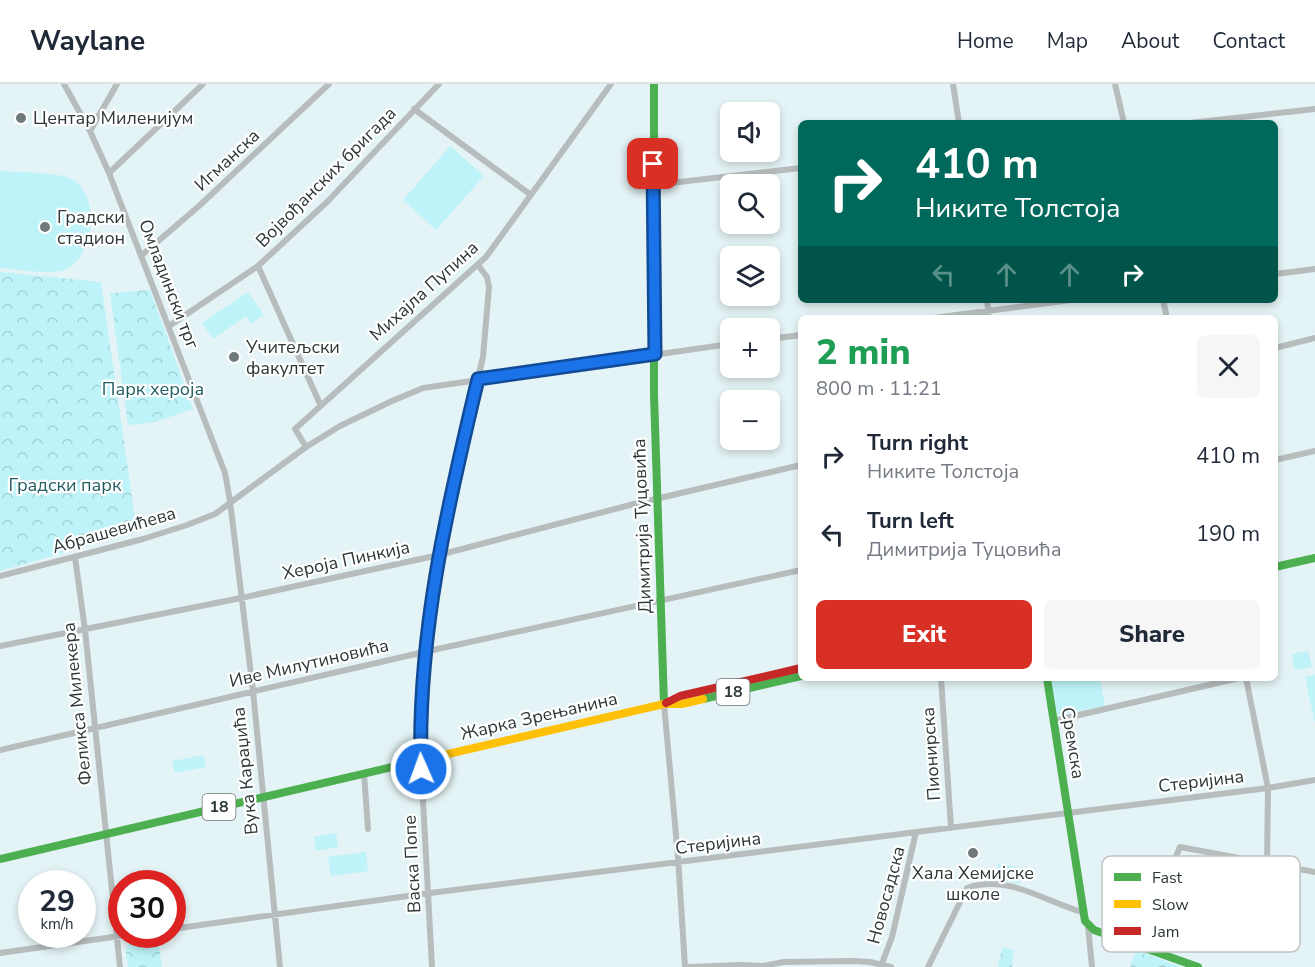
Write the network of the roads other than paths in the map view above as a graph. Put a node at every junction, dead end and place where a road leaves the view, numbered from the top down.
1 (64, 84) edge
2 (117, 84) edge
3 (203, 84) edge
4 (329, 84) edge
5 (439, 84) edge
6 (611, 84) edge
7 (654, 84) edge
8 (953, 84) edge
9 (1115, 84) edge
10 (414, 109) junction
11 (1315, 109) edge
12 (959, 120) edge
13 (1123, 120) edge
14 (1217, 120) edge
15 (90, 131) junction
16 (798, 168) edge
17 (109, 173) junction
18 (653, 185) junction
19 (531, 195) junction
20 (142, 255) junction
21 (478, 265) junction
22 (258, 266) junction
23 (1315, 269) edge
24 (1278, 274) edge
25 (1053, 303) edge
26 (989, 314) edge
27 (169, 327) junction
28 (798, 335) edge
29 (780, 338) edge
30 (1315, 338) edge
31 (720, 345) edge
32 (1278, 347) edge
33 (655, 354) junction
34 (478, 379) junction
35 (320, 404) junction
36 (306, 447) junction
37 (1315, 451) edge
38 (1278, 459) edge
39 (798, 466) edge
40 (656, 499) junction
41 (231, 501) junction
42 (439, 555) junction
43 (75, 557) junction
44 (1315, 558) edge
45 (1278, 566) edge
46 (798, 571) edge
47 (0, 576) edge
48 (241, 598) junction
49 (661, 601) junction
50 (85, 630) junction
51 (0, 646) edge
52 (424, 652) junction
53 (798, 669) edge
54 (798, 677) edge
55 (941, 681) edge
56 (1047, 681) edge
57 (1226, 681) edge
58 (1247, 681) edge
59 (253, 692) junction
60 (664, 704) junction
61 (1053, 721) junction
62 (94, 729) junction
63 (0, 750) edge
64 (421, 760) junction
65 (364, 773) junction
66 (1315, 780) edge
67 (1268, 788) junction
68 (263, 796) junction
69 (1067, 813) junction
70 (951, 828) junction
71 (369, 829) dead end
72 (916, 832) junction
73 (106, 833) junction
74 (1176, 856) edge
75 (1229, 856) edge
76 (1267, 856) edge
77 (0, 859) edge
78 (678, 863) junction
79 (1300, 869) edge
80 (110, 870) edge
81 (1315, 872) edge
82 (429, 894) junction
83 (1082, 912) junction
84 (275, 915) junction
85 (1088, 926) junction
86 (186, 927) edge
87 (1102, 931) edge
88 (108, 938) edge
89 (118, 948) edge
90 (1157, 952) edge
91 (0, 953) edge
92 (741, 966) edge
93 (881, 966) edge
94 (120, 967) edge
95 (280, 967) edge
96 (432, 967) edge
97 (687, 967) edge
98 (763, 967) edge
99 (891, 967) edge
100 (928, 967) edge
101 (1092, 967) edge
102 (1198, 967) edge

1 - 15 street, Омладински трг
2 - 15 street
3 - 17 street
4 - 20 street, Игманска
5 - 10 street, Војвођанских бригада
6 - 19 street, Михајла Пупина
7 - 18 main road, Димитрија Туцовића
8 - 12 street
9 - 13 street
10 - 19 street, Војвођанских бригада
10 - 22 street, Војвођанских бригада
11 - 14 street
15 - 17 street, Омладински трг
16 - 18 street
17 - 20 street, Омладински трг
18 - 33 main road, Димитрија Туцовића
19 - 21 street, Михајла Пупина
20 - 27 street, Омладински трг
21 - 34 street, Васка Попе
21 - 35 street, Михајла Пупина
22 - 27 street, Војвођанских бригада
22 - 35 street
23 - 24 street
25 - 26 street
27 - 41 street, Омладински трг
28 - 29 street
30 - 32 street
31 - 33 street, Абрашевићева
33 - 34 street, Абрашевићева
33 - 40 main road, Димитрија Туцовића
34 - 36 street, Абрашевићева
34 - 42 street, Васка Попе
35 - 36 street, Михајла Пупина
36 - 41 street, Абрашевићева
37 - 38 street
39 - 40 street, Хероја Пинкија
40 - 42 street, Хероја Пинкија
40 - 49 main road, Димитрија Туцовића
41 - 43 street, Абрашевићева
41 - 48 street, Вука Караџића
42 - 48 street, Хероја Пинкија
42 - 52 street, Васка Попе
43 - 47 street, Абрашевићева
43 - 50 street, Феликса Милекера
44 - 45 main road
46 - 49 street, Иве Милутиновића
48 - 50 street, Хероја Пинкија
48 - 59 street, Вука Караџића
49 - 52 street, Иве Милутиновића
49 - 60 main road, Димитрија Туцовића
50 - 51 street, Хероја Пинкија
50 - 62 street, Феликса Милекера
52 - 59 street, Иве Милутиновића
52 - 64 street, Васка Попе
53 - 60 main road, Жарка Зрењанина / 18
54 - 60 main road, Жарка Зрењанина / 18
55 - 70 street, Пионирска
56 - 61 main road, Сремска
57 - 61 street
58 - 67 street
59 - 62 street, Иве Милутиновића
59 - 68 street, Вука Караџића
60 - 64 main road, Жарка Зрењанина / 18
60 - 78 street, Димитрија Туцовића
61 - 69 main road, Сремска
62 - 63 street, Иве Милутиновића
62 - 73 street, Феликса Милекера
64 - 65 main road, Жарка Зрењанина / 18
64 - 82 street, Васка Попе
65 - 68 main road, Жарка Зрењанина / 18
65 - 71 street
66 - 67 street, Стеријина
67 - 69 street, Стеријина
67 - 76 street, Стеријина
68 - 73 main road, Жарка Зрењанина / 18
68 - 84 street, Вука Караџића
69 - 70 street, Стеријина
69 - 83 main road, Сремска
70 - 72 street, Стеријина
72 - 78 street, Стеријина
72 - 93 street, Новосадска
73 - 77 main road, Жарка Зрењанина / 18
73 - 80 street, Феликса Милекера
74 - 75 street
78 - 82 street, Стеријина
78 - 97 street, Димитрија Туцовића
79 - 81 street
82 - 84 street, Стеријина
82 - 96 street, Васка Попе
83 - 85 main road, Сремска
83 - 100 street
84 - 86 street, Стеријина
84 - 95 street, Вука Караџића
85 - 87 main road
85 - 101 street
88 - 91 street
89 - 94 street, Феликса Милекера
90 - 102 main road
92 - 97 street
92 - 98 street
93 - 98 street
93 - 99 street

